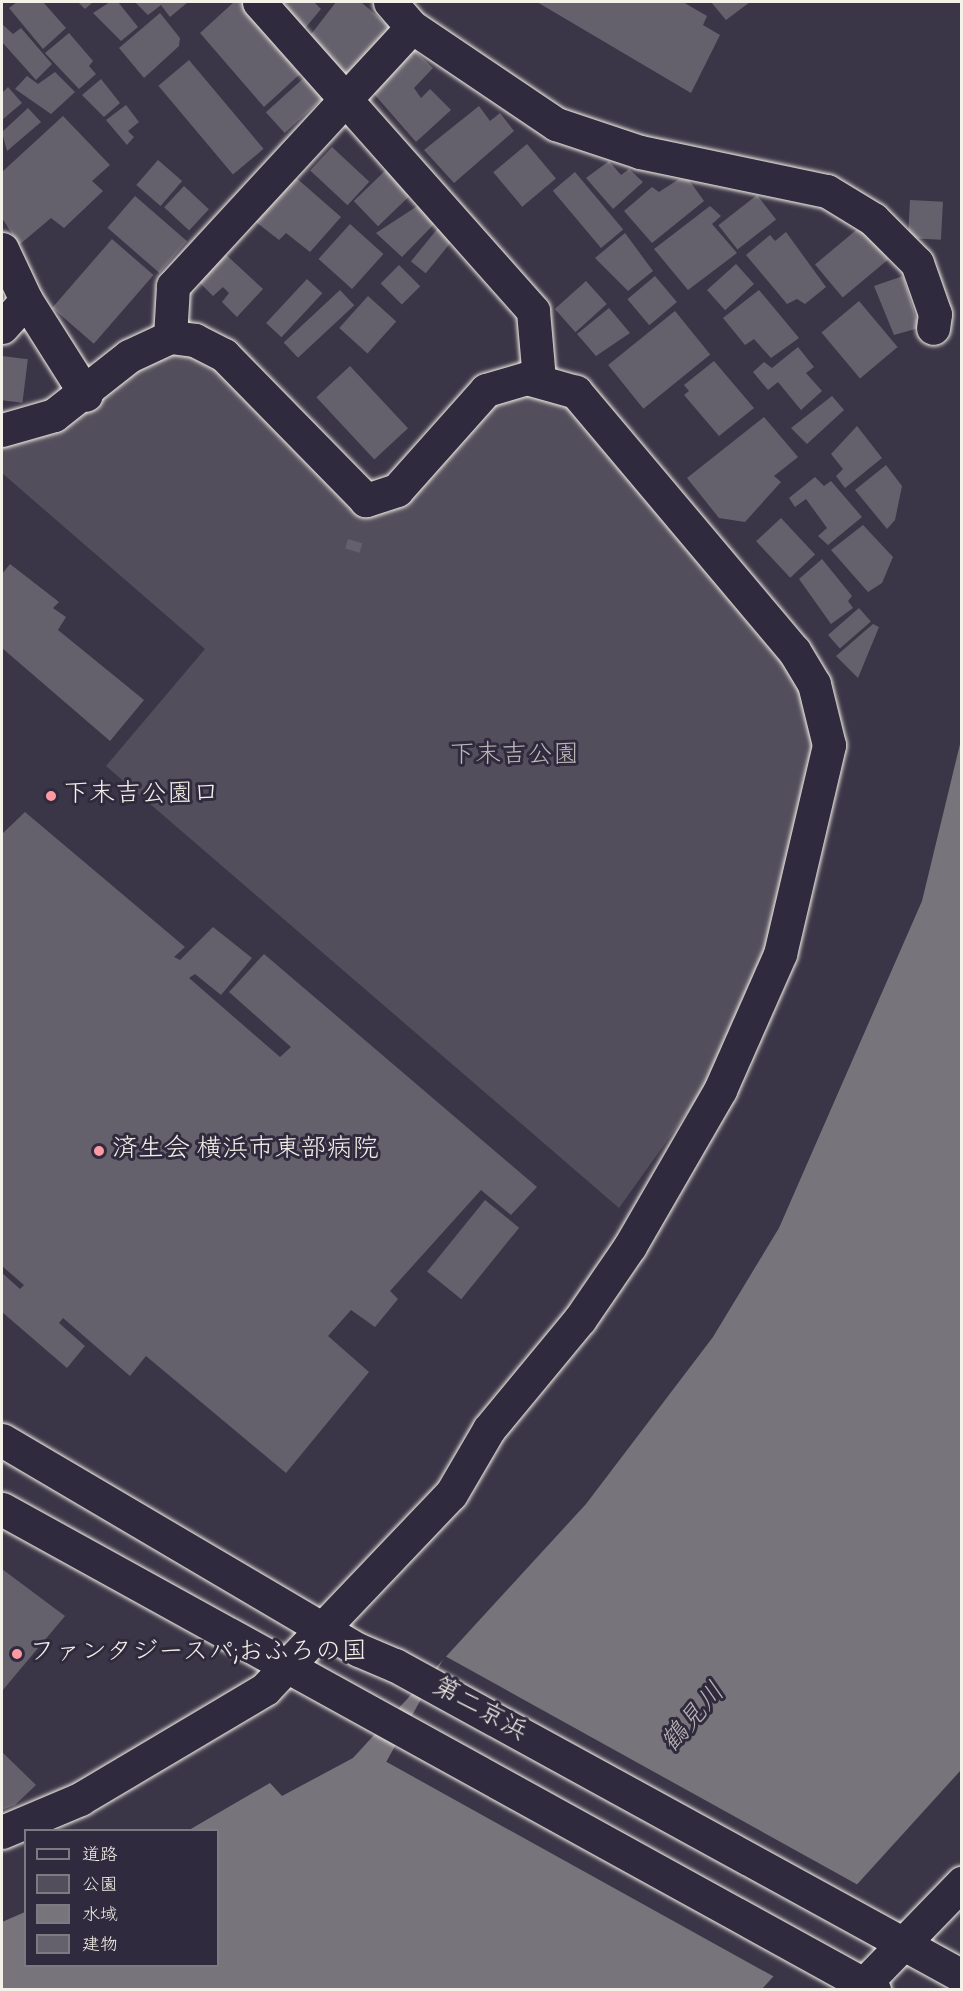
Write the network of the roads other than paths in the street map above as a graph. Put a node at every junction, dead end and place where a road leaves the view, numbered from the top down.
1 (259, 2) edge
2 (390, 2) edge
3 (412, 27) junction
4 (342, 97) junction
5 (2, 249) edge
6 (26, 300) junction
7 (2, 327) edge
8 (933, 328) dead end
9 (170, 337) junction
10 (539, 380) junction
11 (86, 395) junction
12 (2, 430) edge
13 (2, 1440) edge
14 (2, 1509) edge
15 (321, 1628) junction
16 (292, 1665) junction
17 (2, 1832) edge
18 (962, 1883) edge
19 (903, 1943) junction
20 (962, 1976) edge
21 (869, 1987) edge

1 - 4 main road
2 - 3 main road
3 - 4 main road
3 - 8 main road
4 - 9 main road
4 - 10 main road
5 - 6 main road
6 - 7 main road
6 - 11 main road
9 - 10 main road
9 - 11 main road
10 - 15 main road
11 - 12 main road
13 - 15 main road, 第二京浜
14 - 16 main road
15 - 16 main road
15 - 19 main road, 第二京浜
16 - 17 main road
16 - 21 main road
18 - 19 main road
19 - 20 main road, 第二京浜
19 - 21 main road

